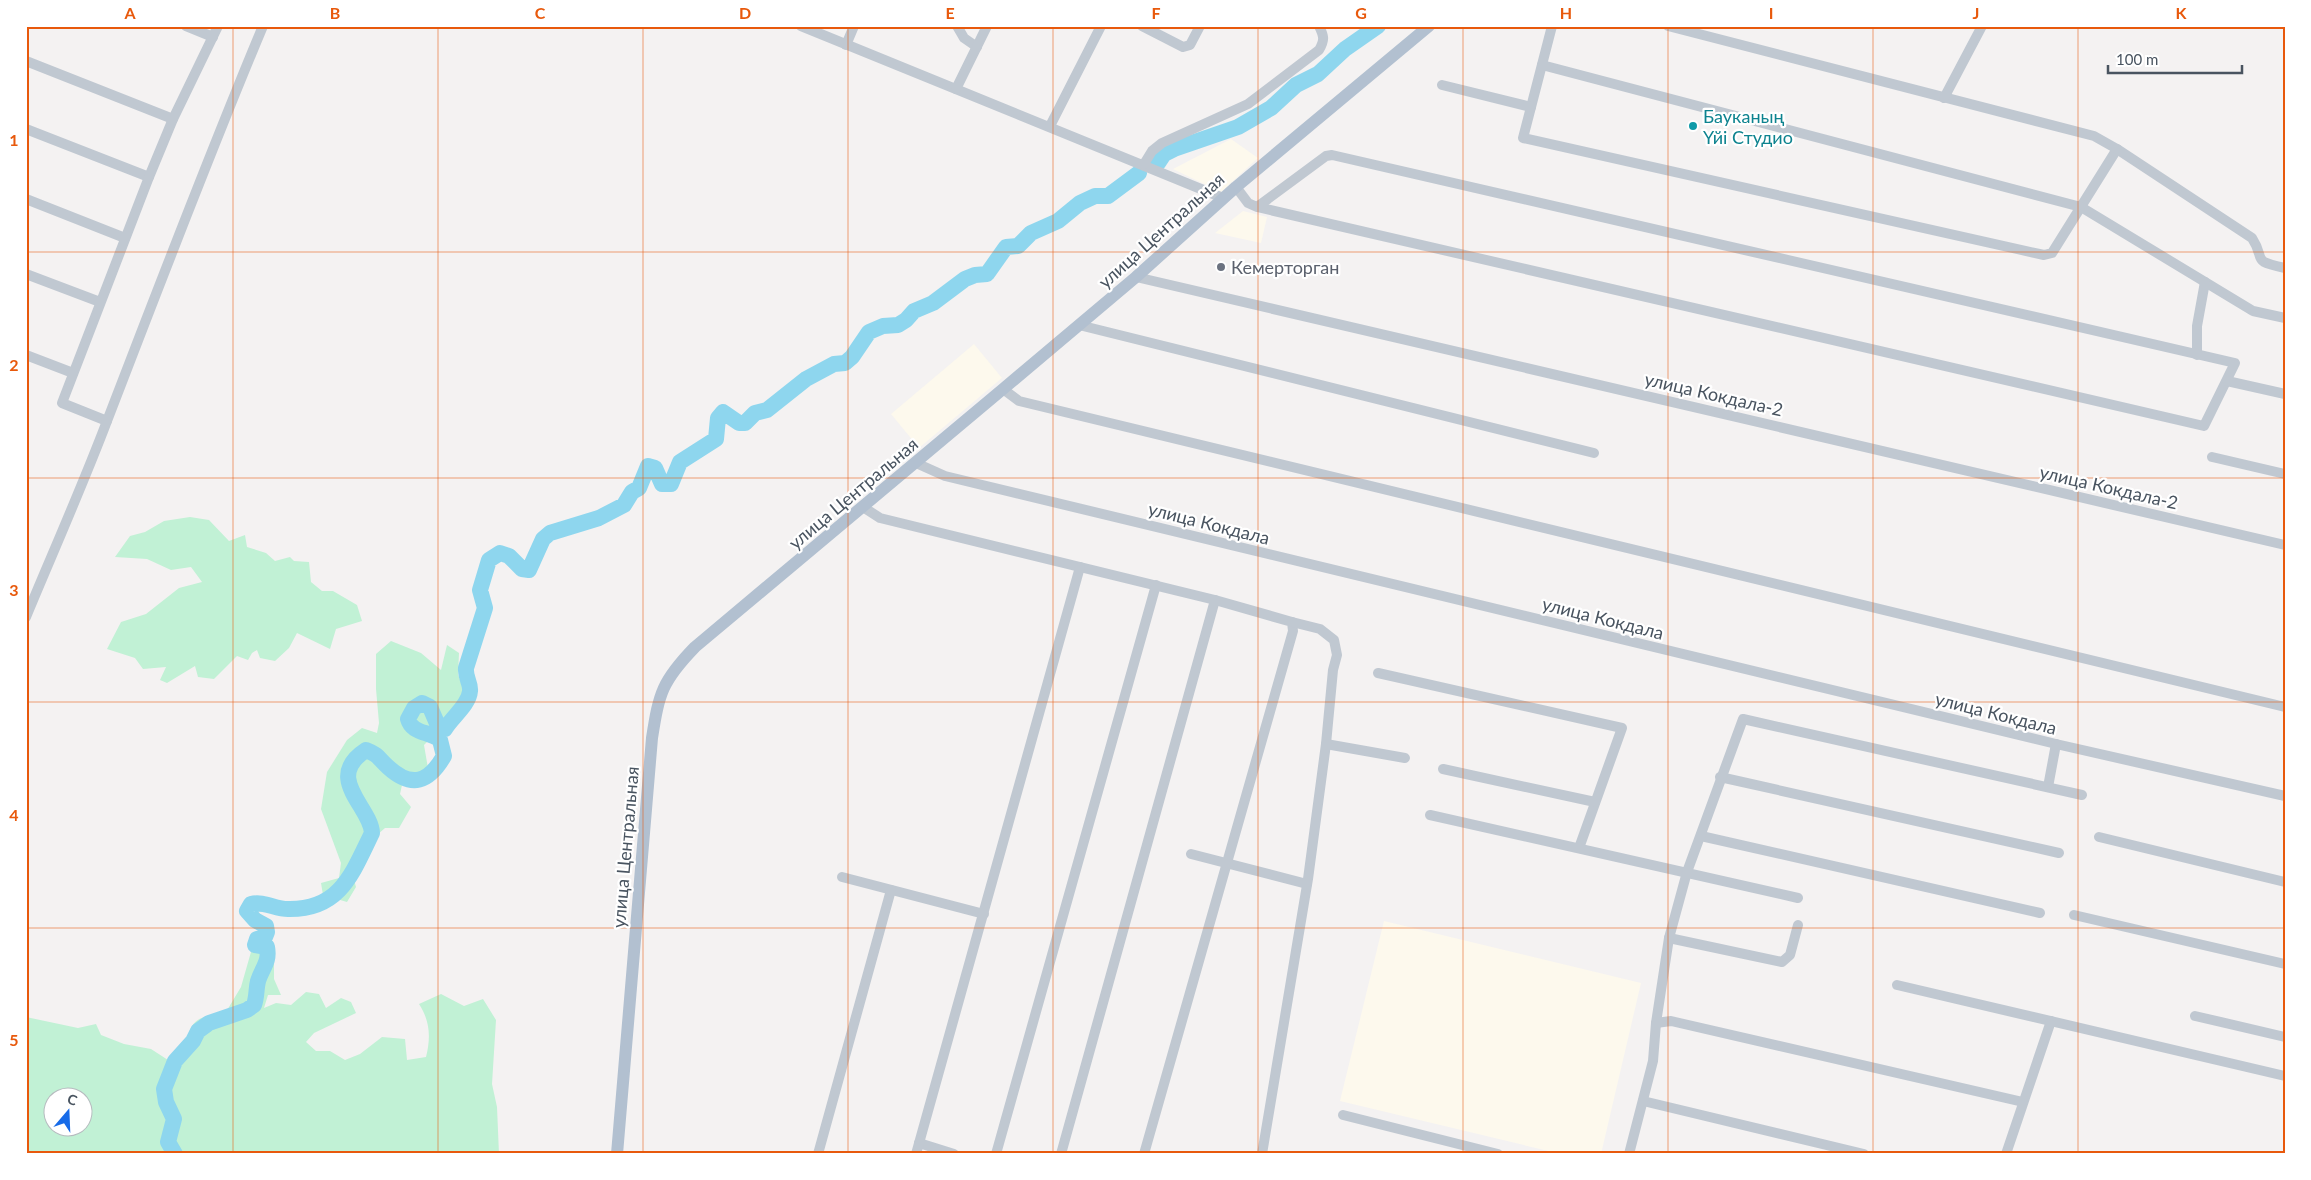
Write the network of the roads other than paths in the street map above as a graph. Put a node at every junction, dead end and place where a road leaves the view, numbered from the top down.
1 (186, 26) edge
2 (218, 26) edge
3 (263, 26) edge
4 (801, 26) edge
5 (854, 26) edge
6 (957, 26) edge
7 (987, 26) edge
8 (1101, 26) edge
9 (1142, 26) edge
10 (1200, 26) edge
11 (1319, 26) edge
12 (1429, 26) edge
13 (1552, 26) edge
14 (1668, 26) edge
15 (1982, 26) edge
16 (213, 37) junction
17 (846, 44) junction
18 (977, 47) junction
19 (26, 61) edge
20 (1542, 65) junction
21 (1442, 85) dead end
22 (956, 89) junction
23 (1944, 98) junction
24 (1531, 107) junction
25 (173, 119) junction
26 (1050, 126) junction
27 (26, 129) edge
28 (2117, 149) junction
29 (1144, 164) junction
30 (149, 177) junction
31 (1236, 187) junction
32 (1223, 198) junction
33 (26, 199) edge
34 (1257, 207) junction
35 (2081, 207) junction
36 (125, 238) junction
37 (2285, 268) edge
38 (26, 274) edge
39 (1136, 276) junction
40 (2205, 282) junction
41 (100, 302) junction
42 (2285, 318) edge
43 (1079, 325) junction
44 (26, 355) edge
45 (2197, 355) junction
46 (73, 373) junction
47 (2227, 381) junction
48 (1004, 389) junction
49 (2285, 394) edge
50 (107, 421) junction
51 (1594, 452) dead end
52 (2212, 457) dead end
53 (916, 463) junction
54 (2285, 474) edge
55 (862, 507) junction
56 (2285, 545) edge
57 (1080, 567) junction
58 (1156, 585) junction
59 (1215, 600) junction
60 (26, 617) edge
61 (1292, 622) junction
62 (1378, 673) dead end
63 (2285, 708) edge
64 (1326, 744) junction
65 (2056, 744) junction
66 (1405, 758) dead end
67 (1443, 769) dead end
68 (1720, 777) junction
69 (2048, 788) junction
70 (2082, 795) dead end
71 (2285, 796) edge
72 (1595, 802) junction
73 (1430, 815) dead end
74 (1701, 836) junction
75 (2098, 837) dead end
76 (1579, 848) junction
77 (2059, 853) dead end
78 (1191, 854) dead end
79 (1226, 863) junction
80 (1687, 872) junction
81 (842, 877) dead end
82 (2285, 882) edge
83 (1307, 884) junction
84 (891, 890) junction
85 (1798, 898) dead end
86 (984, 914) junction
87 (2040, 914) dead end
88 (2074, 915) dead end
89 (1798, 925) dead end
90 (1669, 938) junction
91 (2285, 964) edge
92 (1897, 985) dead end
93 (2195, 1016) dead end
94 (2051, 1021) junction
95 (1656, 1023) junction
96 (2285, 1036) edge
97 (2285, 1076) edge
98 (1642, 1101) junction
99 (2023, 1102) junction
100 (1343, 1114) dead end
101 (919, 1143) junction
102 (617, 1154) edge
103 (818, 1154) edge
104 (916, 1154) edge
105 (954, 1154) edge
106 (996, 1154) edge
107 (1061, 1154) edge
108 (1144, 1154) edge
109 (1262, 1154) edge
110 (1498, 1154) edge
111 (1629, 1154) edge
112 (1864, 1154) edge
113 (2006, 1154) edge

1 - 16 street
2 - 16 street
3 - 50 street
4 - 17 street
5 - 17 street
6 - 18 street
7 - 18 street
8 - 26 street
9 - 10 street
11 - 29 street
12 - 31 main road, улица Центральная
13 - 20 street
14 - 23 street
15 - 23 street
16 - 25 street
17 - 22 street
18 - 22 street
19 - 25 street
20 - 24 street
20 - 35 street
21 - 24 street
22 - 26 street
23 - 28 street
24 - 35 street
25 - 30 street
26 - 29 street
27 - 30 street
28 - 35 street
28 - 37 street
29 - 32 street
30 - 36 street
31 - 32 main road, улица Центральная
31 - 34 street
32 - 39 main road, улица Центральная
33 - 36 street
34 - 45 street
34 - 47 street
35 - 40 street
36 - 41 street
38 - 41 street
39 - 43 main road, улица Центральная
39 - 56 street, улица Кокдала-2
40 - 42 street
40 - 45 street
41 - 46 street
43 - 48 main road, улица Центральная
43 - 51 street
44 - 46 street
45 - 47 street
46 - 50 street
47 - 49 street
48 - 53 main road, улица Центральная
48 - 63 street
50 - 60 street
52 - 54 street
53 - 55 main road, улица Центральная
53 - 65 street, улица Кокдала
55 - 57 street
55 - 102 main road, улица Центральная
57 - 58 street
57 - 86 street
58 - 59 street
58 - 106 street
59 - 61 street
59 - 107 street
61 - 64 street
61 - 79 street
62 - 72 street
64 - 66 street
64 - 83 street
65 - 69 street
65 - 71 street, улица Кокдала
67 - 72 street
68 - 69 street
68 - 74 street
68 - 77 street
69 - 70 street
72 - 76 street
73 - 76 street
74 - 80 street
74 - 87 street
75 - 82 street
76 - 80 street
78 - 79 street
79 - 83 street
79 - 108 street
80 - 85 street
80 - 90 street
81 - 84 street
83 - 109 street
84 - 86 street
84 - 103 street
86 - 101 street
88 - 91 street
89 - 90 street
90 - 95 street
92 - 94 street
93 - 96 street
94 - 97 street
94 - 99 street
95 - 98 street
95 - 99 street
98 - 111 street
98 - 112 street
99 - 113 street
100 - 110 street
101 - 104 street
101 - 105 street

